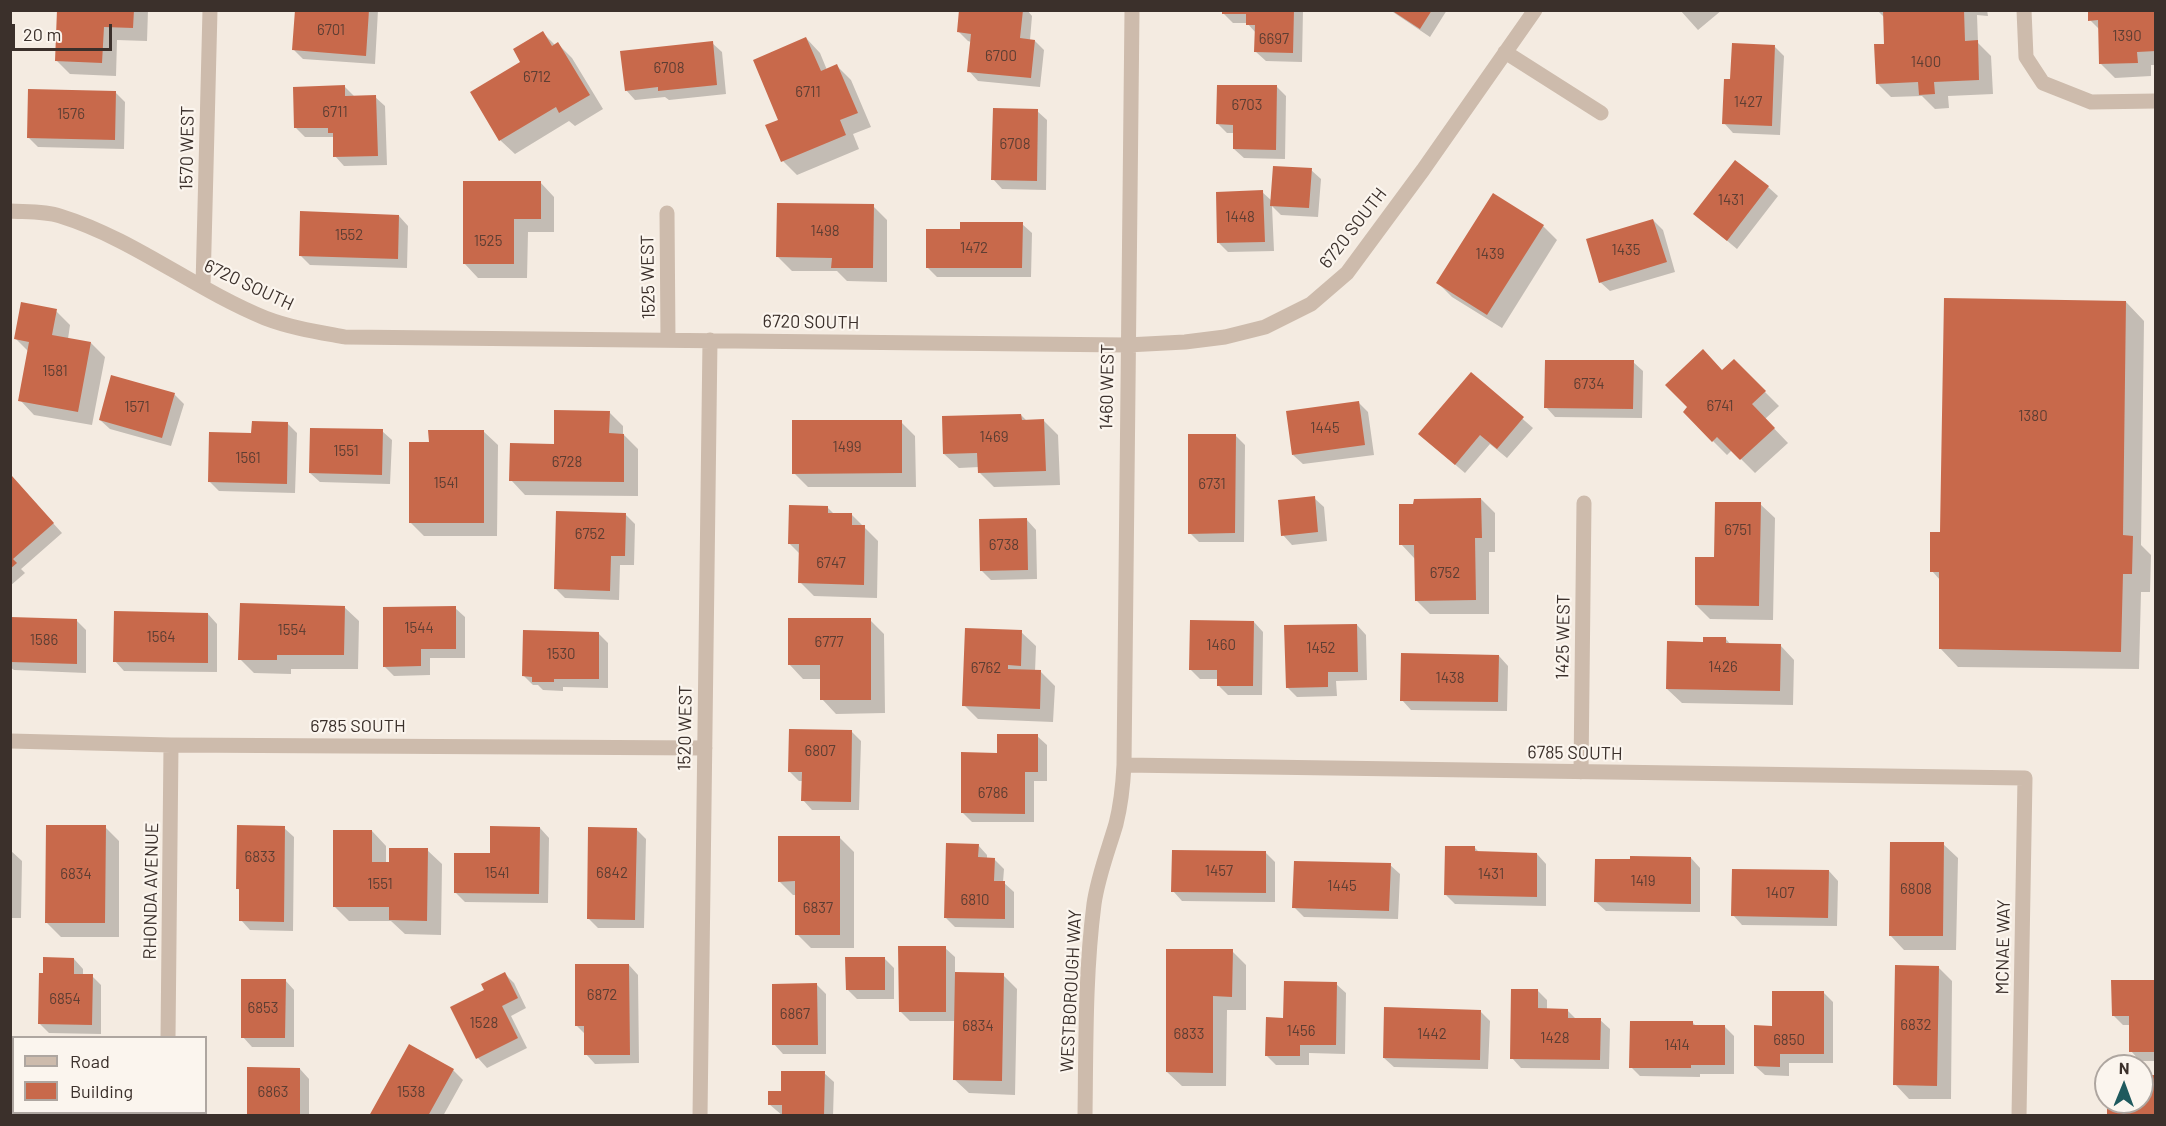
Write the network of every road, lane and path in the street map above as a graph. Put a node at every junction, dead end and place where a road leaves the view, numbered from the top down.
1 (210, 10) edge
2 (1132, 10) edge
3 (1535, 10) edge
4 (2024, 10) edge
5 (1505, 52) junction
6 (2156, 100) edge
7 (1601, 113) dead end
8 (10, 211) edge
9 (667, 213) dead end
10 (203, 286) junction
11 (668, 340) junction
12 (710, 340) junction
13 (1127, 345) junction
14 (1584, 503) dead end
15 (10, 741) edge
16 (171, 745) junction
17 (705, 748) junction
18 (1124, 765) junction
19 (1581, 772) junction
20 (2025, 778) joint
21 (168, 1036) edge
22 (700, 1116) edge
23 (1085, 1116) edge
24 (2019, 1116) edge

1 - 10 street, 1570 WEST
2 - 13 street, 1460 WEST
3 - 5 street, 6720 SOUTH
4 - 6 street
5 - 7 street
5 - 13 street, 6720 SOUTH
8 - 10 street, 6720 SOUTH
9 - 11 street, 1525 WEST
10 - 11 street, 6720 SOUTH
11 - 12 street, 6720 SOUTH
12 - 13 street, 6720 SOUTH
12 - 17 street, 1520 WEST
13 - 18 street, 1460 WEST
14 - 19 street, 1425 WEST
15 - 16 street, 6785 SOUTH
16 - 17 street, 6785 SOUTH
16 - 21 street, RHONDA AVENUE
17 - 22 street, 1520 WEST
18 - 19 street, 6785 SOUTH
18 - 23 street, WESTBOROUGH WAY
19 - 20 street, 6785 SOUTH
20 - 24 street, MCNAE WAY

